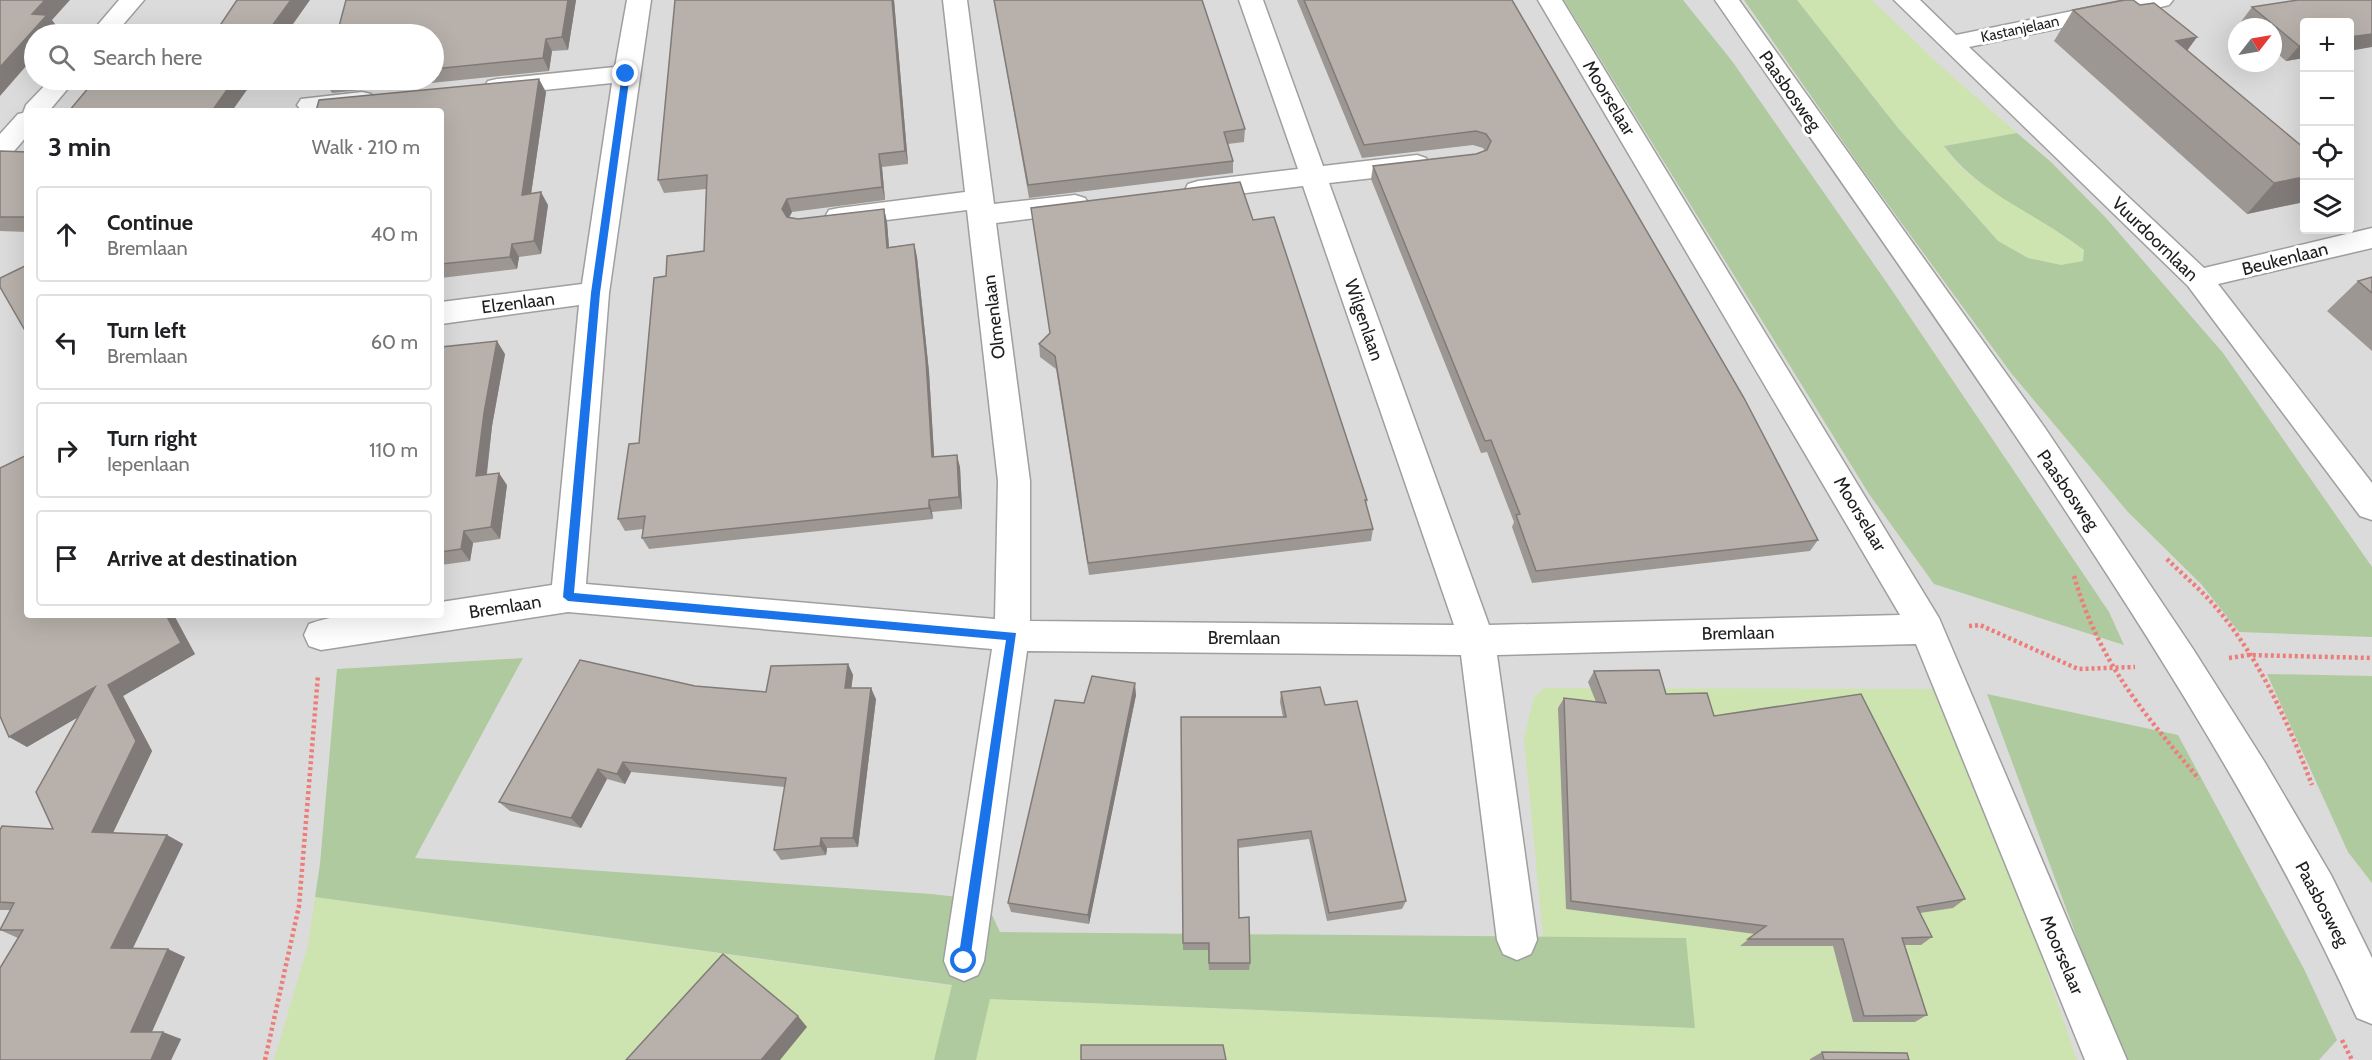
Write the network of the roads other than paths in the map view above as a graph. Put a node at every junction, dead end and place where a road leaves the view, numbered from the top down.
1 (132, 0) edge
2 (639, 0) edge
3 (956, 0) edge
4 (1251, 0) edge
5 (1550, 0) edge
6 (1727, 0) edge
7 (1906, 0) edge
8 (2161, 0) edge
9 (111, 24) edge
10 (1951, 43) junction
11 (626, 74) junction
12 (474, 89) edge
13 (54, 90) edge
14 (380, 98) edge
15 (310, 105) dead end
16 (38, 108) edge
17 (24, 124) edge
18 (0, 152) edge
19 (1439, 161) edge
20 (1314, 177) junction
21 (1172, 193) edge
22 (1100, 201) edge
23 (981, 207) junction
24 (814, 220) edge
25 (2372, 238) edge
26 (2198, 279) junction
27 (595, 293) junction
28 (444, 313) edge
29 (2372, 507) edge
30 (568, 597) junction
31 (444, 616) edge
32 (432, 618) edge
33 (1927, 629) junction
34 (321, 635) road end
35 (1012, 636) junction
36 (1477, 640) junction
37 (1517, 940) dead end
38 (964, 961) dead end
39 (2372, 1003) edge
40 (2106, 1060) edge

1 - 9 street
2 - 11 street
3 - 23 street, Olmenlaan
4 - 20 street, Wilgenlaan
5 - 33 street, Moorselaar
6 - 39 street, Paasbosweg
7 - 10 street, Vuurdoornlaan
8 - 10 street, Kastanjelaan
10 - 26 street, Vuurdoornlaan
11 - 12 street
11 - 27 street
13 - 16 street
14 - 15 street
17 - 18 street
19 - 20 street
20 - 21 street
20 - 36 street, Wilgenlaan
22 - 23 street
23 - 24 street
23 - 35 street, Olmenlaan
25 - 26 street, Beukenlaan
26 - 29 street, Vuurdoornlaan
27 - 28 street, Elzenlaan
27 - 30 street
30 - 31 street, Bremlaan
30 - 35 street, Bremlaan
32 - 34 street, Bremlaan
33 - 36 street, Bremlaan
33 - 40 street, Moorselaar
35 - 36 street, Bremlaan
35 - 38 street
36 - 37 street

